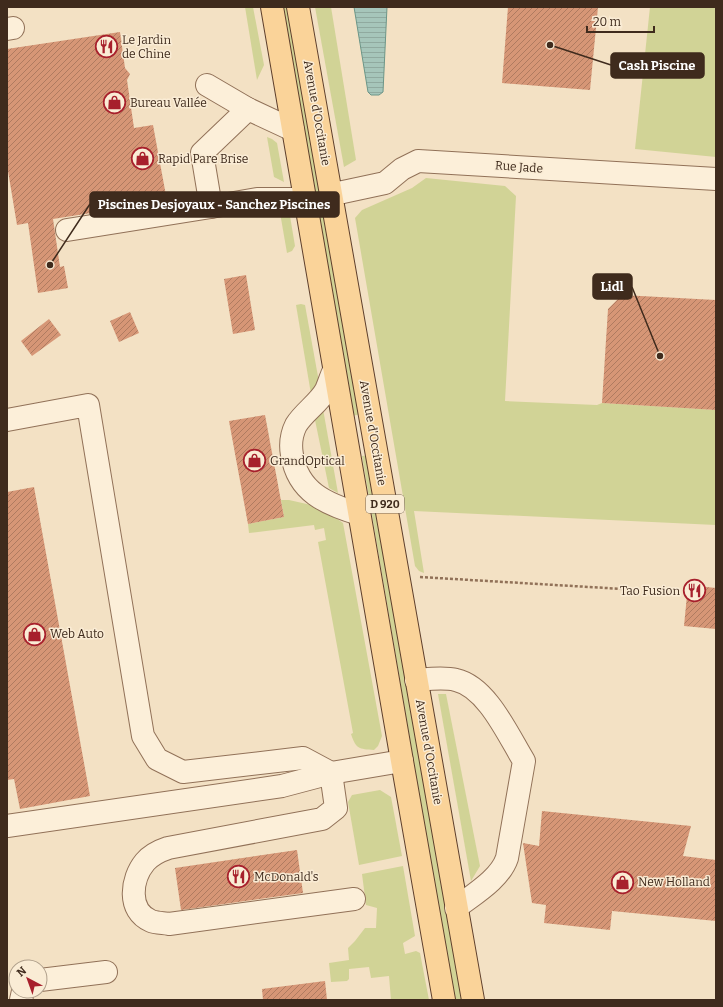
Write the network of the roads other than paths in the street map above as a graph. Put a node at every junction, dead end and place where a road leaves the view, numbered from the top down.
1 (272, 7) edge
2 (298, 7) edge
3 (207, 85) dead end
4 (248, 109) junction
5 (293, 130) junction
6 (716, 179) edge
7 (331, 193) junction
8 (305, 199) junction
9 (211, 207) junction
10 (67, 230) dead end
11 (334, 370) junction
12 (7, 420) edge
13 (359, 514) junction
14 (416, 680) junction
15 (402, 761) junction
16 (331, 773) junction
17 (7, 826) edge
18 (354, 899) dead end
19 (456, 908) junction
20 (106, 972) dead end
21 (48, 979) edge
22 (444, 1000) edge
23 (472, 1000) edge

1 - 5 main road, D 920
2 - 7 main road, Avenue d'Occitanie / D 920
3 - 4 street
4 - 5 street
4 - 9 street
5 - 8 main road, D 920
6 - 7 street, Rue Jade
7 - 14 main road, Avenue d'Occitanie / D 920
8 - 9 street
8 - 11 main road, D 920
9 - 10 street
11 - 13 main road, D 920
11 - 13 street
12 - 16 street
13 - 15 main road, D 920
14 - 19 main road, Avenue d'Occitanie / D 920
14 - 19 street
15 - 16 street
15 - 22 main road, D 920
16 - 17 street
16 - 18 street
19 - 23 main road, Avenue d'Occitanie / D 920
20 - 21 street

